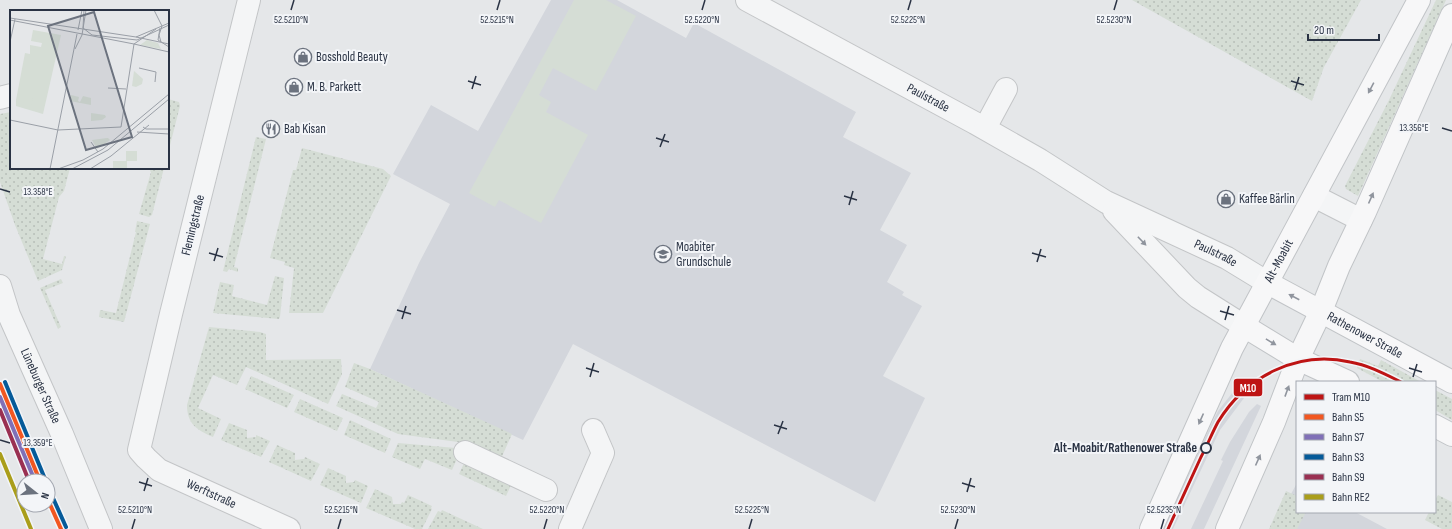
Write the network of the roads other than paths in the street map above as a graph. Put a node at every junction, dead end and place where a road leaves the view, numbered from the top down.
1 (249, 0) edge
2 (747, 0) edge
3 (1419, 0) edge
4 (1452, 15) edge
5 (1006, 88) dead end
6 (10, 95) edge
7 (0, 98) edge
8 (985, 128) junction
9 (1314, 196) junction
10 (1106, 202) junction
11 (1361, 220) junction
12 (1268, 283) junction
13 (0, 286) edge
14 (1321, 312) junction
15 (1244, 326) junction
16 (1298, 359) junction
17 (1346, 381) edge
18 (1452, 382) edge
19 (1436, 427) edge
20 (593, 430) dead end
21 (1452, 435) edge
22 (139, 450) joint
23 (465, 452) dead end
24 (546, 490) dead end
25 (101, 529) edge
26 (289, 529) edge
27 (570, 529) edge
28 (1150, 529) edge
29 (1227, 529) edge

1 - 22 street, Flemingstraße
2 - 8 street, Paulstraße
3 -> 9 main road, Alt-Moabit
11 -> 4 main road
5 - 8 street
6 - 7 street
8 - 10 street, Paulstraße
9 - 11 street
9 - 12 main road, Alt-Moabit
10 - 12 street, Paulstraße
10 -> 15 street, Paulstraße
11 - 14 main road
14 -> 12 main road, Paulstraße
12 - 15 main road, Alt-Moabit
13 - 25 street, Lüneburger Straße
14 - 16 main road
14 - 18 main road, Rathenower Straße
15 -> 16 main road
15 -> 28 main road, Alt-Moabit
16 - 17 main road
29 -> 16 main road
19 - 21 main road
20 - 27 street
22 - 26 street, Werftstraße
23 - 24 street

